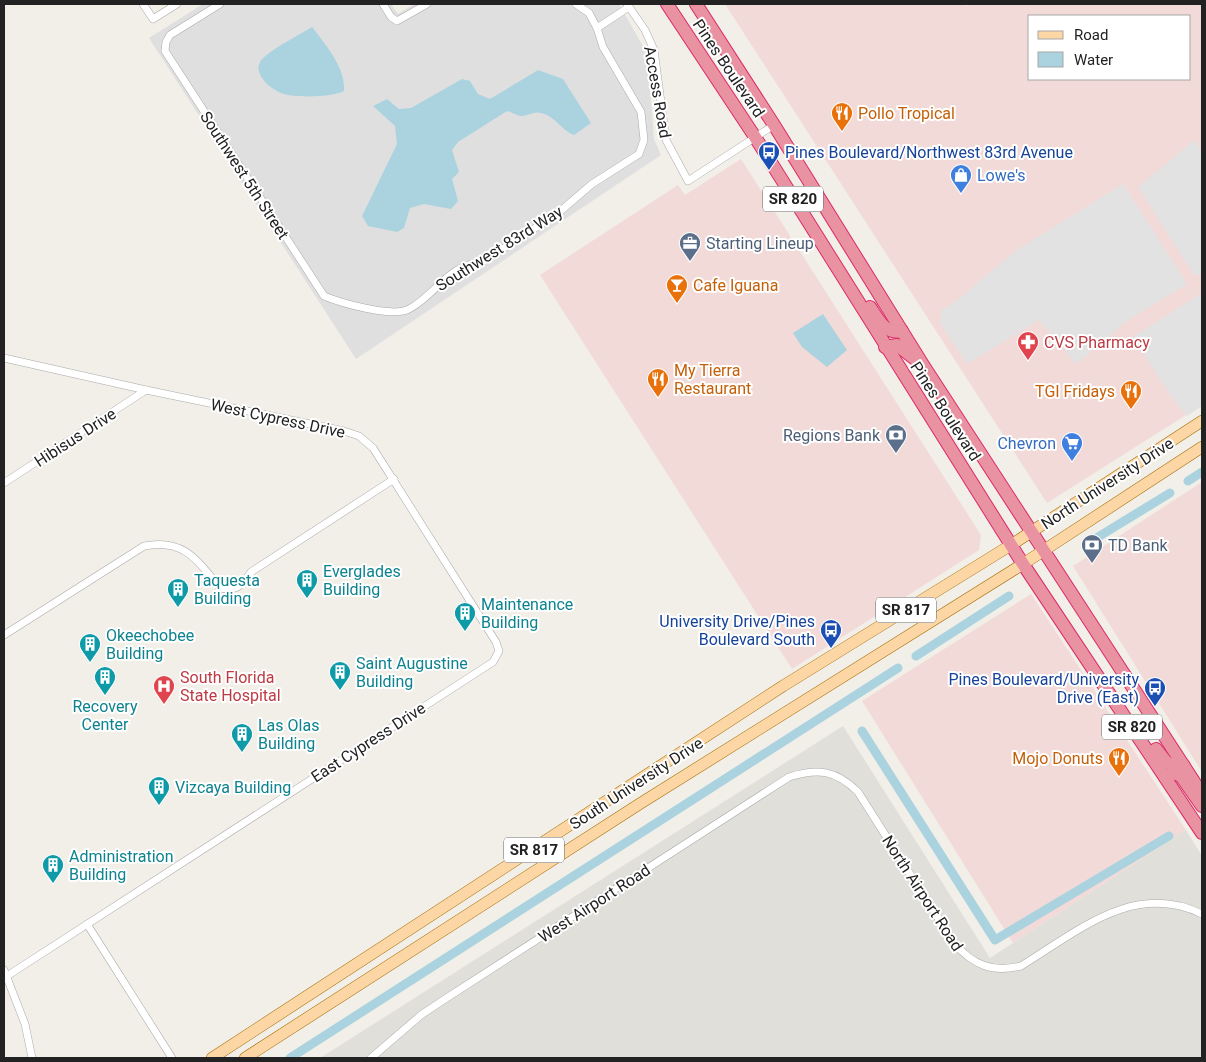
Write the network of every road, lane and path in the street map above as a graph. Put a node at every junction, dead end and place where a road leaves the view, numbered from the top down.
1 (142, 4) edge
2 (177, 4) edge
3 (220, 4) edge
4 (383, 4) edge
5 (427, 4) edge
6 (576, 4) edge
7 (667, 4) edge
8 (696, 4) edge
9 (628, 5) edge
10 (597, 28) junction
11 (774, 125) junction
12 (756, 137) junction
13 (831, 260) junction
14 (336, 301) joint
15 (902, 331) junction
16 (885, 347) junction
17 (4, 358) edge
18 (923, 365) junction
19 (146, 390) junction
20 (1202, 421) edge
21 (1202, 447) edge
22 (394, 479) junction
23 (4, 483) edge
24 (1031, 532) junction
25 (1011, 544) junction
26 (1044, 551) junction
27 (1023, 564) junction
28 (4, 635) edge
29 (499, 652) joint
30 (1114, 700) junction
31 (1184, 766) junction
32 (829, 773) joint
33 (1165, 777) junction
34 (1202, 794) edge
35 (1202, 806) edge
36 (1202, 833) edge
37 (1202, 914) edge
38 (87, 924) junction
39 (6, 973) edge
40 (32, 1058) edge
41 (172, 1058) edge
42 (212, 1058) edge
43 (245, 1058) edge
44 (371, 1058) edge

1 - 2 street
3 - 14 street, Southwest 5th Street
4 - 5 street
6 - 10 street
7 - 12 highway, Pines Boulevard / SR 820
8 - 11 highway, Pines Boulevard / SR 820
9 - 10 street
9 - 12 street, Access Road
10 - 14 street, Southwest 83rd Way
11 - 12 street
11 - 15 highway, Pines Boulevard / SR 820
12 - 13 highway, Pines Boulevard / SR 820
13 - 15 highway
13 - 16 highway, Pines Boulevard / SR 820
15 - 18 highway, Pines Boulevard / SR 820
16 - 18 highway
16 - 25 highway, Pines Boulevard / SR 820
17 - 19 street, West Cypress Drive
18 - 24 highway, Pines Boulevard / SR 820
19 - 22 street, West Cypress Drive
19 - 23 street, Hibisus Drive
20 - 24 main road, North University Drive / SR 817
21 - 26 main road, North University Drive / SR 817
22 - 28 street
22 - 29 street, West Cypress Drive
24 - 25 main road, North University Drive / SR 817
24 - 26 highway, Pines Boulevard / SR 820
25 - 27 highway, Pines Boulevard / SR 820
25 - 42 main road, South University Drive / SR 817
26 - 27 main road, North University Drive / SR 817
26 - 31 highway, Pines Boulevard / SR 820
27 - 30 highway, Pines Boulevard / SR 820
27 - 43 main road, South University Drive / SR 817
29 - 38 street, East Cypress Drive
30 - 31 highway
30 - 33 highway, Pines Boulevard / SR 820
31 - 34 highway, Pines Boulevard / SR 820
32 - 37 street, North Airport Road
32 - 44 street, West Airport Road
33 - 35 highway
33 - 36 highway, Pines Boulevard / SR 820
38 - 39 street, East Cypress Drive
38 - 41 street
39 - 40 street

